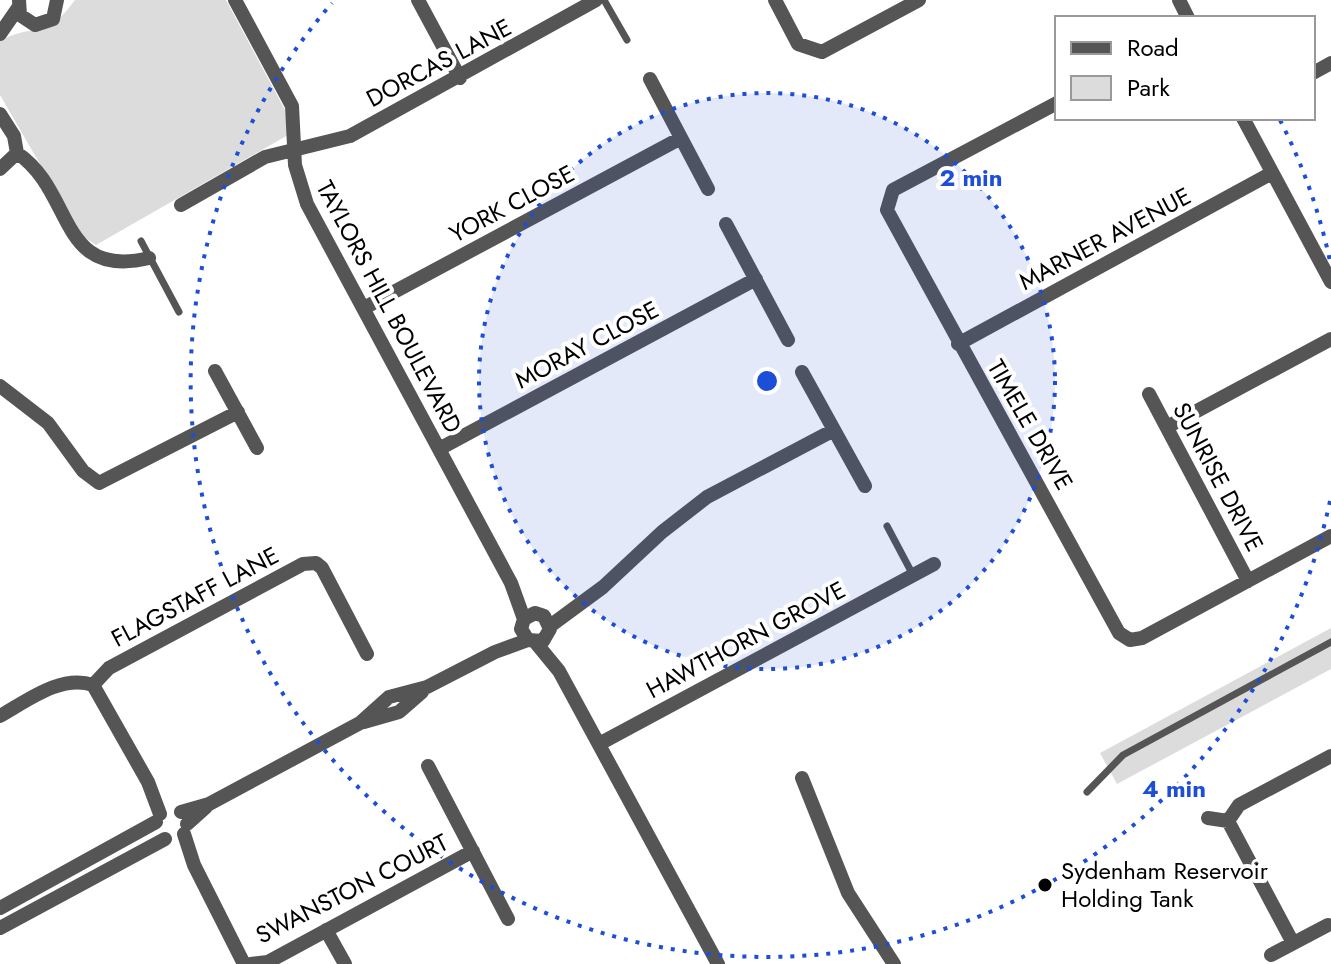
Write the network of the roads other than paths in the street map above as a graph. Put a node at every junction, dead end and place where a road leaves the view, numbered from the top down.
1 (235, 0) edge
2 (418, 0) edge
3 (596, 0) edge
4 (604, 0) edge
5 (775, 0) edge
6 (919, 0) edge
7 (19, 2) edge
8 (60, 2) edge
9 (29, 23) junction
10 (0, 34) edge
11 (627, 40) dead end
12 (460, 78) junction
13 (650, 79) dead end
14 (1055, 104) edge
15 (0, 114) edge
16 (1244, 120) edge
17 (681, 138) junction
18 (295, 149) junction
19 (17, 153) junction
20 (0, 169) edge
21 (1272, 173) junction
22 (708, 189) dead end
23 (181, 205) dead end
24 (726, 224) dead end
25 (141, 241) dead end
26 (1324, 253) edge
27 (149, 258) junction
28 (756, 279) junction
29 (1331, 282) edge
30 (364, 308) junction
31 (179, 312) dead end
32 (1331, 339) edge
33 (788, 340) dead end
34 (958, 344) junction
35 (215, 371) dead end
36 (802, 372) dead end
37 (0, 386) edge
38 (1149, 394) dead end
39 (238, 412) junction
40 (1167, 427) junction
41 (834, 430) junction
42 (257, 448) dead end
43 (439, 449) junction
44 (865, 486) dead end
45 (887, 526) dead end
46 (1331, 536) edge
47 (934, 564) dead end
48 (913, 575) junction
49 (1248, 581) junction
50 (536, 628) junction
51 (1331, 642) edge
52 (367, 654) dead end
53 (93, 685) junction
54 (0, 716) edge
55 (599, 744) junction
56 (1331, 756) edge
57 (428, 766) dead end
58 (802, 778) dead end
59 (1087, 792) dead end
60 (1208, 818) dead end
61 (1228, 821) junction
62 (172, 824) junction
63 (473, 851) junction
64 (0, 908) edge
65 (508, 919) dead end
66 (1328, 925) dead end
67 (0, 928) edge
68 (326, 930) junction
69 (1293, 943) junction
70 (1271, 955) dead end
71 (244, 964) edge
72 (251, 964) edge
73 (345, 964) edge
74 (718, 964) edge
75 (894, 964) edge

1 - 18 street, TAYLORS HILL BOULEVARD
2 - 12 street
3 - 12 street, DORCAS LANE
4 - 11 lane
5 - 6 street
7 - 9 street
7 - 10 street
8 - 9 street
9 - 10 street
12 - 18 street, DORCAS LANE
13 - 17 street
14 - 34 street, TIMELE DRIVE
15 - 19 street
16 - 21 street
17 - 22 street
17 - 30 street, YORK CLOSE
18 - 23 street, DORCAS LANE
18 - 30 street, TAYLORS HILL BOULEVARD
19 - 20 street
19 - 27 street
21 - 26 street
21 - 34 street, MARNER AVENUE
24 - 28 street
25 - 27 lane
26 - 29 street
27 - 31 lane
28 - 33 street
28 - 43 street, MORAY CLOSE
30 - 43 street, TAYLORS HILL BOULEVARD
32 - 40 street
34 - 49 street, TIMELE DRIVE
35 - 39 street
36 - 41 street
37 - 39 street
38 - 40 street, SUNRISE DRIVE
39 - 42 street
40 - 49 street, SUNRISE DRIVE
41 - 44 street
41 - 50 street
43 - 50 street, TAYLORS HILL BOULEVARD
45 - 48 lane
46 - 49 street, TIMELE DRIVE
47 - 48 street, HAWTHORN GROVE
48 - 55 street, HAWTHORN GROVE
50 - 55 street, TAYLORS HILL BOULEVARD
50 - 62 street
51 - 59 lane
52 - 53 street, FLAGSTAFF LANE
53 - 54 street
53 - 62 street
55 - 74 street, TAYLORS HILL BOULEVARD
56 - 61 street
57 - 63 street, SWANSTON COURT
58 - 75 street
60 - 61 street
61 - 69 street
62 - 64 street
62 - 67 street
62 - 71 street
63 - 65 street, SWANSTON COURT
63 - 68 street, SWANSTON COURT
66 - 69 street
68 - 72 street, SWANSTON COURT
68 - 73 street
69 - 70 street

